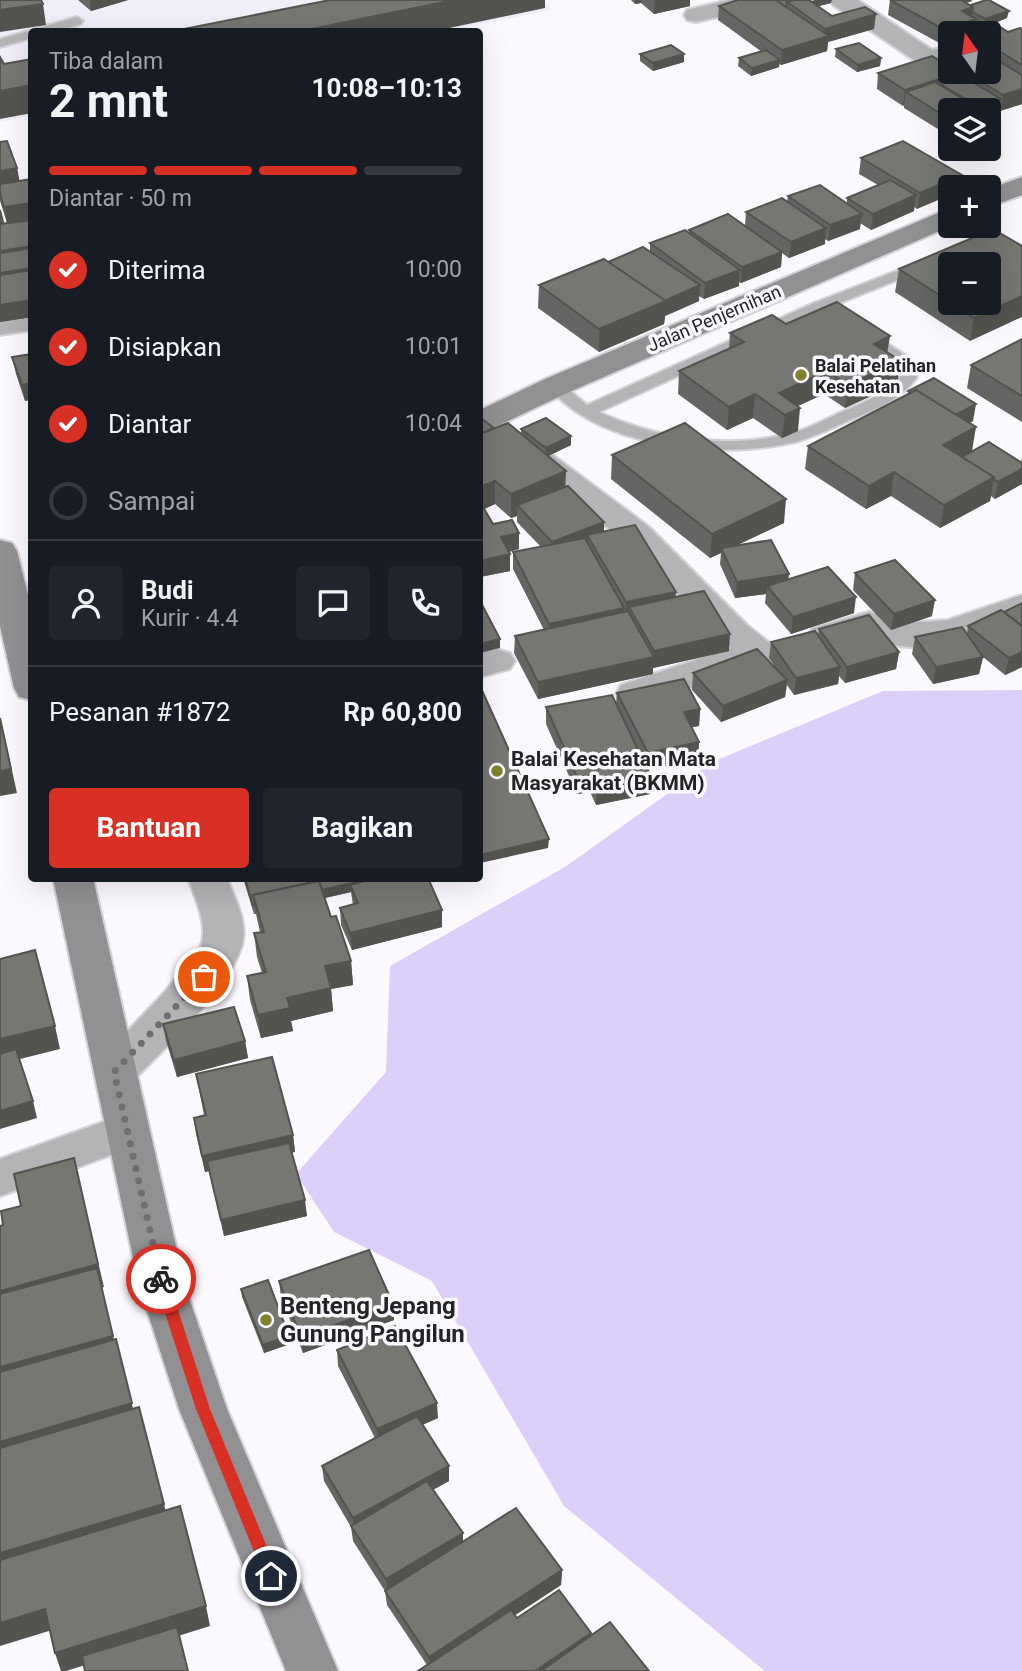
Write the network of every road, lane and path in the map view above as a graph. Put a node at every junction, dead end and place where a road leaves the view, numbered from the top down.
1 (760, 0) edge
2 (842, 0) edge
3 (696, 15) dead end
4 (77, 21) dead end
5 (54, 28) edge
6 (28, 35) edge
7 (0, 43) edge
8 (938, 57) edge
9 (1022, 185) edge
10 (1001, 194) edge
11 (938, 221) edge
12 (938, 259) edge
13 (818, 306) junction
14 (28, 322) edge
15 (0, 326) edge
16 (556, 386) junction
17 (587, 411) junction
18 (483, 421) edge
19 (483, 422) edge
20 (0, 551) edge
21 (1022, 606) edge
22 (24, 620) edge
23 (758, 652) junction
24 (28, 654) edge
25 (634, 694) edge
26 (74, 882) edge
27 (208, 882) edge
28 (114, 1072) junction
29 (128, 1131) junction
30 (0, 1178) edge
31 (312, 1671) edge

1 - 3 street
2 - 8 street
4 - 5 lane
6 - 7 lane
9 - 10 main road
11 - 16 main road, Jalan Penjernihan
12 - 13 lane
13 - 17 lane
13 - 17 lane
14 - 15 street
16 - 17 lane
16 - 18 main road, Jalan Penjernihan
19 - 23 street
20 - 22 main road
21 - 23 street
22 - 24 main road
23 - 25 street
26 - 28 main road
27 - 28 street
28 - 29 main road
29 - 30 street
29 - 31 main road

